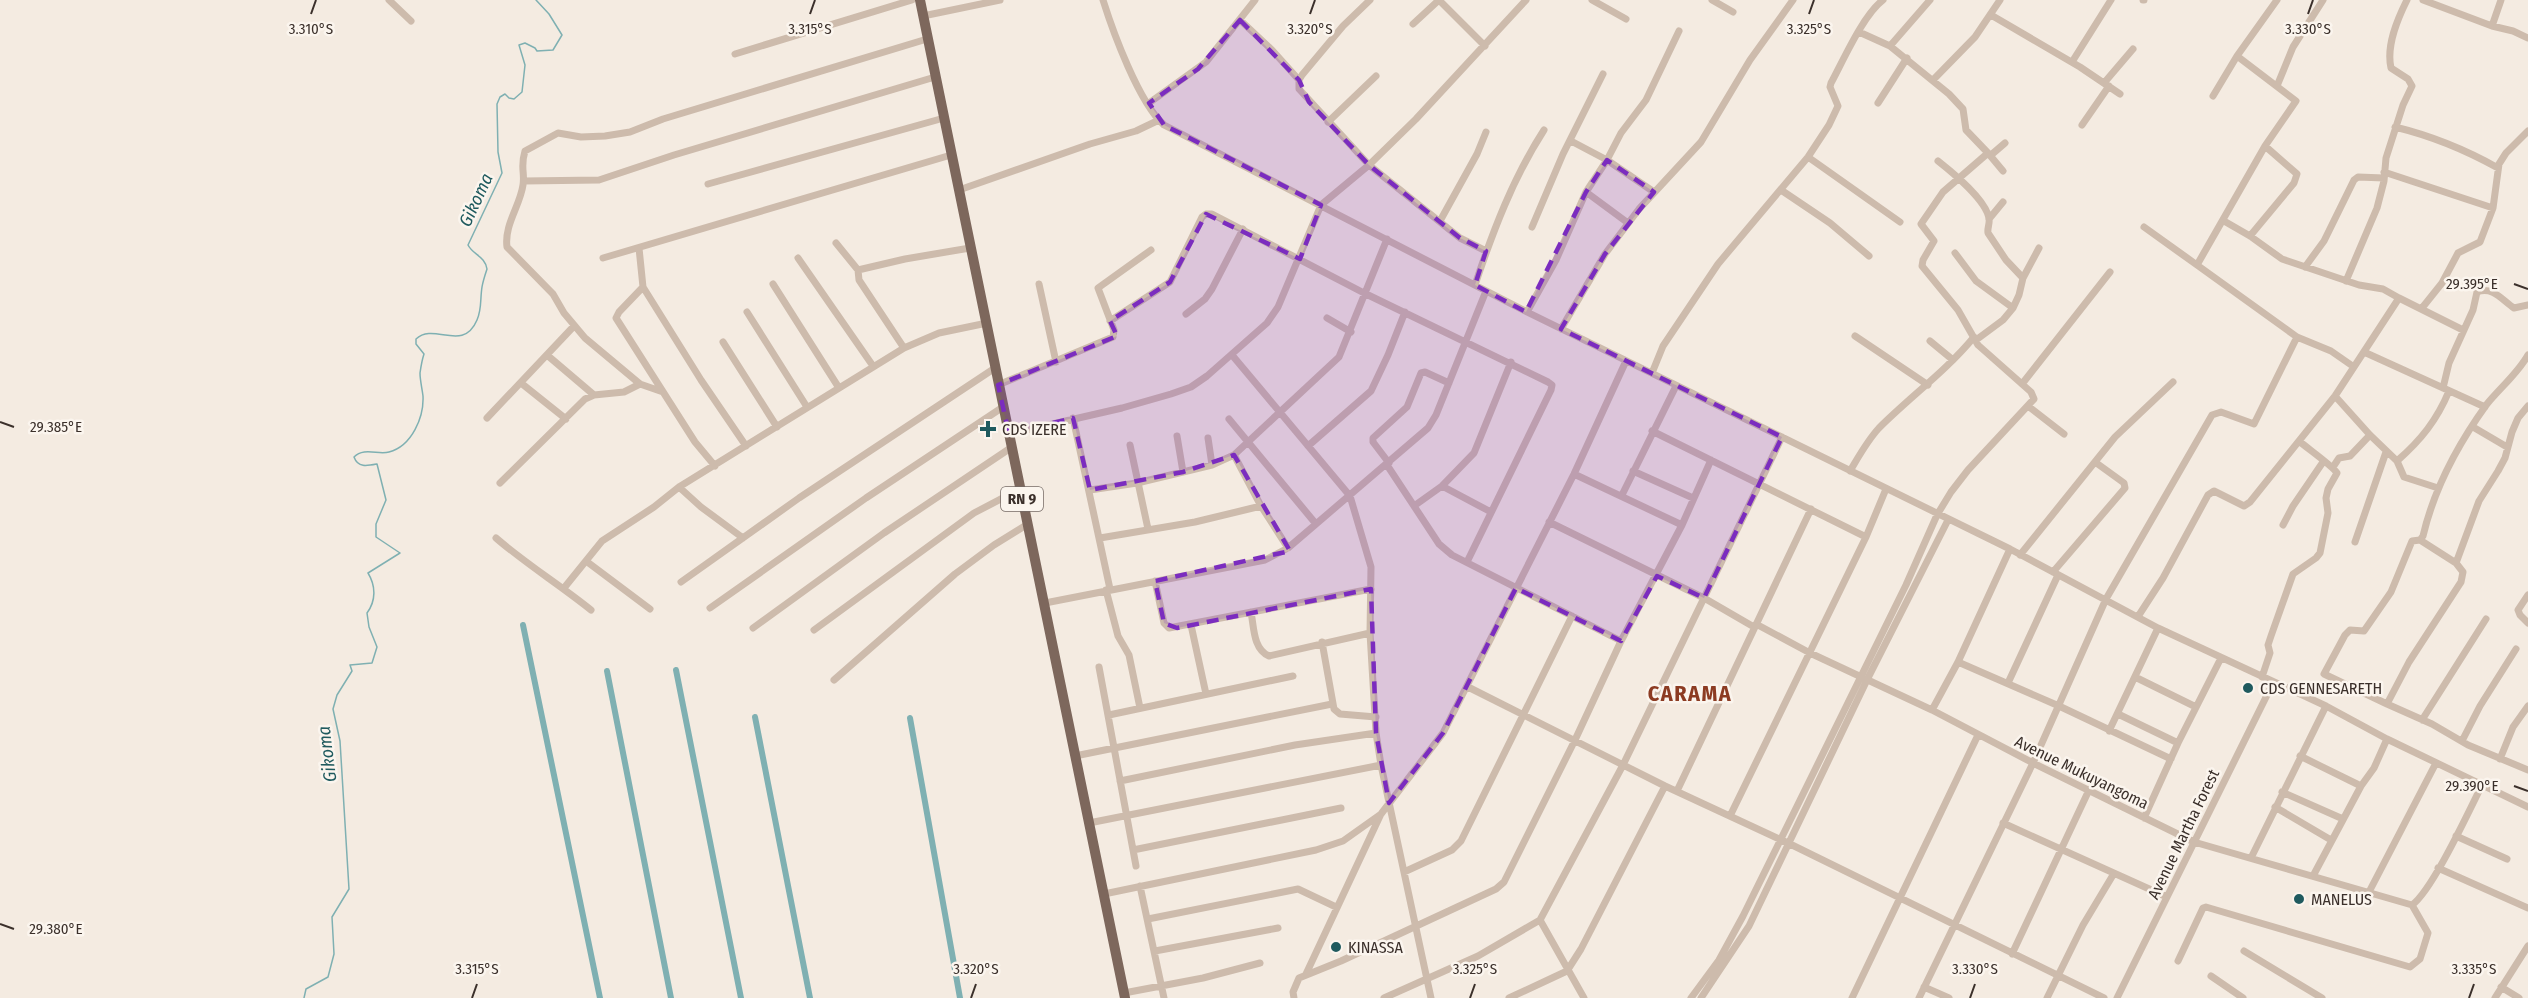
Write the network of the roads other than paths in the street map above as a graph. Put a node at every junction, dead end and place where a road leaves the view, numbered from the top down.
1 (388, 0) edge
2 (912, 0) edge
3 (920, 0) edge
4 (1000, 0) edge
5 (1103, 0) edge
6 (1255, 0) edge
7 (1370, 0) edge
8 (1439, 0) edge
9 (1526, 0) edge
10 (1592, 0) edge
11 (1712, 0) edge
12 (1792, 0) edge
13 (1930, 0) edge
14 (2000, 0) edge
15 (2111, 0) edge
16 (2277, 0) edge
17 (2323, 0) edge
18 (2396, 0) edge
19 (2423, 0) edge
20 (2501, 0) edge
21 (1877, 1) edge
22 (2405, 3) edge
23 (1734, 12) dead end
24 (1990, 15) junction
25 (923, 16) junction
26 (1626, 19) dead end
27 (1240, 20) junction
28 (411, 21) dead end
29 (1413, 24) dead end
30 (2492, 26) junction
31 (1679, 31) dead end
32 (1859, 32) junction
33 (2528, 38) edge
34 (927, 39) junction
35 (1485, 46) junction
36 (1890, 46) junction
37 (2133, 49) dead end
38 (735, 54) dead end
39 (2237, 56) junction
40 (1907, 58) junction
41 (2072, 62) junction
42 (1603, 74) dead end
43 (1376, 76) dead end
44 (935, 77) junction
45 (1299, 80) junction
46 (1934, 80) junction
47 (2107, 85) junction
48 (2277, 86) junction
49 (2120, 94) dead end
50 (2213, 96) dead end
51 (1149, 103) junction
52 (1878, 103) dead end
53 (944, 118) junction
54 (1159, 120) junction
55 (1328, 122) junction
56 (2082, 125) dead end
57 (2395, 127) junction
58 (1544, 130) dead end
59 (2528, 131) edge
60 (1486, 132) dead end
61 (1571, 141) junction
62 (2005, 143) dead end
63 (2265, 146) junction
64 (1990, 154) junction
65 (951, 155) junction
66 (1808, 157) junction
67 (1607, 160) junction
68 (1938, 161) dead end
69 (1369, 165) junction
70 (2498, 168) junction
71 (2003, 171) dead end
72 (2384, 175) junction
73 (1959, 178) junction
74 (524, 182) junction
75 (708, 184) dead end
76 (959, 190) junction
77 (1781, 190) junction
78 (1586, 192) junction
79 (1654, 192) junction
80 (2003, 202) dead end
81 (1321, 205) junction
82 (2493, 208) junction
83 (1989, 219) junction
84 (1440, 221) junction
85 (2224, 221) junction
86 (1900, 222) dead end
87 (1628, 223) junction
88 (1532, 227) dead end
89 (2144, 227) dead end
90 (1244, 229) junction
91 (2250, 236) junction
92 (1387, 240) junction
93 (836, 243) dead end
94 (639, 248) junction
95 (970, 248) junction
96 (2039, 248) dead end
97 (1151, 250) dead end
98 (1486, 251) junction
99 (1955, 253) dead end
100 (1869, 256) dead end
101 (603, 258) dead end
102 (798, 258) dead end
103 (1300, 259) junction
104 (2197, 265) junction
105 (2305, 267) junction
106 (858, 270) junction
107 (2110, 272) dead end
108 (2023, 278) junction
109 (2346, 281) junction
110 (773, 284) dead end
111 (1039, 284) dead end
112 (1475, 285) junction
113 (643, 287) junction
114 (1486, 291) junction
115 (1364, 293) junction
116 (2399, 298) junction
117 (2528, 305) edge
118 (2013, 308) junction
119 (2422, 308) junction
120 (747, 312) dead end
121 (1405, 312) junction
122 (1527, 312) junction
123 (1186, 314) dead end
124 (1327, 318) dead end
125 (1110, 321) junction
126 (987, 323) junction
127 (574, 326) junction
128 (1562, 329) junction
129 (2463, 330) junction
130 (1351, 332) junction
131 (1855, 336) dead end
132 (1975, 338) junction
133 (2297, 338) junction
134 (1930, 341) dead end
135 (723, 342) dead end
136 (1465, 342) junction
137 (904, 348) junction
138 (2364, 352) junction
139 (547, 355) junction
140 (1232, 355) junction
141 (2528, 355) edge
142 (1953, 360) junction
143 (1626, 361) junction
144 (1056, 362) junction
145 (1511, 362) junction
146 (873, 366) junction
147 (2354, 367) junction
148 (995, 368) junction
149 (1652, 374) junction
150 (2173, 382) dead end
151 (521, 383) junction
152 (1449, 383) junction
153 (640, 384) junction
154 (999, 384) junction
155 (2022, 384) junction
156 (1928, 385) junction
157 (1676, 386) junction
158 (839, 388) junction
159 (2446, 390) junction
160 (663, 392) junction
161 (594, 395) junction
162 (2335, 396) junction
163 (2028, 406) junction
164 (2528, 406) edge
165 (807, 407) junction
166 (1003, 407) junction
167 (2485, 407) junction
168 (1280, 410) junction
169 (487, 418) dead end
170 (1073, 418) junction
171 (566, 419) junction
172 (1229, 419) dead end
173 (777, 427) junction
174 (2473, 427) junction
175 (1652, 431) junction
176 (1009, 434) junction
177 (2064, 434) dead end
178 (2370, 435) junction
179 (1177, 436) dead end
180 (1208, 438) dead end
181 (1782, 438) junction
182 (2299, 441) junction
183 (1247, 443) junction
184 (1130, 445) dead end
185 (746, 446) junction
186 (1308, 446) junction
187 (1012, 447) junction
188 (2507, 447) junction
189 (2386, 452) junction
190 (1234, 455) junction
191 (1711, 460) junction
192 (2397, 461) junction
193 (2095, 462) junction
194 (2323, 462) junction
195 (1388, 464) junction
196 (1212, 465) junction
197 (715, 466) junction
198 (2333, 467) junction
199 (1633, 471) junction
200 (1850, 471) junction
201 (1183, 472) junction
202 (1574, 474) junction
203 (500, 483) dead end
204 (1137, 483) junction
205 (1758, 483) junction
206 (1442, 486) junction
207 (679, 487) junction
208 (2438, 488) junction
209 (1020, 489) junction
210 (1886, 489) junction
211 (1090, 490) junction
212 (1622, 495) junction
213 (1350, 496) junction
214 (1693, 498) junction
215 (1261, 506) junction
216 (1414, 506) junction
217 (1811, 509) junction
218 (1491, 513) junction
219 (1937, 515) junction
220 (1948, 520) junction
221 (1549, 522) junction
222 (1028, 524) junction
223 (1316, 524) junction
224 (1682, 525) junction
225 (2283, 525) dead end
226 (1148, 529) junction
227 (1866, 537) junction
228 (496, 538) dead end
229 (743, 538) junction
230 (1100, 538) junction
231 (2421, 540) junction
232 (2355, 542) dead end
233 (1288, 548) junction
234 (2010, 549) junction
235 (2020, 555) junction
236 (586, 561) junction
237 (1467, 562) junction
238 (2456, 563) junction
239 (2056, 574) junction
240 (1657, 576) junction
241 (1155, 581) junction
242 (681, 582) dead end
243 (564, 588) junction
244 (1516, 588) junction
245 (1371, 589) junction
246 (1108, 590) junction
247 (2528, 595) edge
248 (1704, 598) junction
249 (2106, 599) junction
250 (1045, 603) junction
251 (710, 608) dead end
252 (650, 609) dead end
253 (591, 610) dead end
254 (1251, 612) junction
255 (2139, 615) junction
256 (1572, 616) junction
257 (2486, 619) dead end
258 (2528, 623) edge
259 (1191, 625) junction
260 (1755, 625) junction
261 (753, 628) dead end
262 (2158, 628) junction
263 (814, 630) dead end
264 (1370, 633) junction
265 (1621, 641) junction
266 (1322, 642) junction
267 (2516, 649) dead end
268 (1810, 653) junction
269 (2221, 658) junction
270 (1958, 662) junction
271 (1099, 667) dead end
272 (1293, 676) dead end
273 (2135, 677) junction
274 (2262, 677) junction
275 (1864, 678) junction
276 (834, 680) dead end
277 (2273, 682) junction
278 (2008, 683) junction
279 (1468, 687) junction
280 (1206, 694) junction
281 (1332, 704) junction
282 (2387, 704) junction
283 (2058, 706) junction
284 (2326, 706) junction
285 (2528, 706) edge
286 (2196, 707) junction
287 (1140, 708) junction
288 (1932, 710) junction
289 (2118, 714) junction
290 (1109, 715) junction
291 (1524, 715) junction
292 (1376, 717) junction
293 (2422, 720) junction
294 (2109, 731) junction
295 (1376, 733) junction
296 (1978, 735) junction
297 (2387, 739) junction
298 (1575, 740) junction
299 (2462, 741) junction
300 (2178, 743) junction
301 (1114, 747) junction
302 (1075, 756) junction
303 (2300, 756) junction
304 (2171, 759) junction
305 (2500, 759) junction
306 (2033, 763) junction
307 (2436, 763) junction
308 (1380, 765) junction
309 (1623, 765) junction
310 (2528, 770) edge
311 (1120, 781) junction
312 (2482, 785) junction
313 (1665, 786) junction
314 (2361, 786) junction
315 (1677, 790) junction
316 (2089, 790) junction
317 (2282, 792) junction
318 (1389, 803) junction
319 (2275, 807) junction
320 (2528, 807) edge
321 (1341, 808) dead end
322 (1381, 814) junction
323 (1730, 816) junction
324 (1126, 818) junction
325 (2144, 818) junction
326 (2343, 819) junction
327 (1089, 823) junction
328 (2003, 823) junction
329 (2456, 836) junction
330 (1781, 840) junction
331 (2331, 840) junction
332 (2194, 842) junction
333 (1788, 843) junction
334 (1133, 850) junction
335 (2061, 850) junction
336 (2250, 858) junction
337 (2507, 859) dead end
338 (1136, 866) dead end
339 (2438, 868) junction
340 (1404, 872) junction
341 (2113, 875) junction
342 (2313, 876) junction
343 (1140, 886) junction
344 (2369, 892) junction
345 (1104, 894) junction
346 (2167, 897) junction
347 (1899, 898) junction
348 (2412, 905) junction
349 (1336, 907) junction
350 (2528, 908) edge
351 (1148, 919) junction
352 (1540, 920) junction
353 (1953, 925) junction
354 (1416, 926) junction
355 (1278, 928) dead end
356 (2528, 946) edge
357 (1155, 951) junction
358 (2244, 951) dead end
359 (2012, 954) junction
360 (2178, 961) dead end
361 (1260, 963) dead end
362 (1567, 971) junction
363 (1306, 974) junction
364 (2211, 976) dead end
365 (1426, 978) junction
366 (2058, 978) junction
367 (1161, 986) junction
368 (1924, 987) junction
369 (2501, 987) junction
370 (1124, 995) edge
371 (1164, 998) edge
372 (1294, 998) edge
373 (1384, 998) edge
374 (1431, 998) edge
375 (1509, 998) edge
376 (1584, 998) edge
377 (1691, 998) edge
378 (1701, 998) edge
379 (1852, 998) edge
380 (1918, 998) edge
381 (1949, 998) edge
382 (2047, 998) edge
383 (2104, 998) edge
384 (2117, 998) edge
385 (2242, 998) edge
386 (2322, 998) edge
387 (2495, 998) edge
388 (2519, 998) edge

1 - 28 street
2 - 38 street
3 - 25 main road, RN 9
4 - 25 street
5 - 51 street
6 - 27 street
7 - 45 street
8 - 29 street
8 - 35 street
9 - 35 street
10 - 26 street
11 - 23 street
12 - 79 street
13 - 36 street
14 - 24 street
15 - 41 street
16 - 39 street
17 - 48 street
18 - 22 street
19 - 30 street
20 - 30 street
21 - 32 street
22 - 57 street
24 - 41 street
24 - 46 street
25 - 34 main road, RN 9
27 - 45 street
27 - 51 street
30 - 33 street
31 - 67 street
32 - 36 street
32 - 66 street
34 - 44 main road, RN 9
34 - 74 street
35 - 69 street
36 - 40 street
37 - 47 street
39 - 48 street
39 - 50 street
40 - 46 street
40 - 52 street
41 - 47 street
42 - 61 street
43 - 55 street
44 - 53 main road, RN 9
44 - 74 street
45 - 55 street
46 - 64 street
47 - 49 street
47 - 56 street
48 - 63 street
51 - 54 street
53 - 65 main road, RN 9
53 - 75 street
54 - 76 street
54 - 81 street
55 - 69 street
57 - 70 street
57 - 72 street
58 - 98 street
59 - 70 street
60 - 84 street
61 - 67 street
61 - 88 street
62 - 64 street
63 - 85 street
63 - 91 street
64 - 71 street
64 - 73 street
65 - 76 main road, RN 9
65 - 94 street
66 - 77 street
66 - 86 street
67 - 78 street
67 - 79 street
68 - 73 street
69 - 81 street
69 - 84 street
70 - 82 street
72 - 82 street
72 - 105 street
72 - 109 street
73 - 83 street
73 - 132 street
74 - 127 street
76 - 95 main road, RN 9
77 - 100 street
77 - 149 street
78 - 87 street
78 - 122 street
79 - 87 street
80 - 83 street
81 - 92 street
81 - 103 street
82 - 119 street
83 - 108 street
84 - 98 street
85 - 91 street
85 - 104 street
87 - 128 street
89 - 104 street
90 - 103 street
90 - 123 street
90 - 125 street
91 - 105 street
92 - 112 street
92 - 115 street
93 - 106 street
94 - 101 street
94 - 113 street
95 - 106 street
95 - 126 main road, RN 9
96 - 108 street
97 - 125 street
98 - 112 street
99 - 118 street
102 - 146 street
103 - 115 street
103 - 140 street
104 - 133 street
105 - 109 street
106 - 137 street
107 - 155 street
108 - 118 street
109 - 116 street
110 - 158 street
111 - 144 street
112 - 114 street
113 - 160 street
113 - 185 street
114 - 122 street
114 - 136 street
115 - 121 street
115 - 130 street
116 - 119 street
116 - 138 street
117 - 129 street
118 - 132 street
119 - 129 street
120 - 165 street
121 - 136 street
121 - 186 street
122 - 128 street
124 - 130 street
125 - 144 street
126 - 137 street
126 - 148 main road, RN 9
127 - 139 street
127 - 153 street
128 - 143 street
129 - 159 street
130 - 168 street
131 - 156 street
132 - 142 street
132 - 155 street
133 - 147 street
133 - 249 street
134 - 142 street
135 - 173 street
136 - 145 street
136 - 152 street
137 - 146 street
138 - 147 street
138 - 159 street
139 - 151 street
139 - 161 street
140 - 168 street
140 - 170 street
141 - 167 street
142 - 156 street
143 - 149 street
143 - 202 street
144 - 154 street
145 - 206 street
145 - 218 street
146 - 158 street
147 - 162 street
148 - 154 main road, RN 9
148 - 229 street
149 - 157 street
150 - 193 street
151 - 169 street
151 - 171 street
152 - 195 street
152 - 195 street
153 - 160 street
153 - 161 street
154 - 166 main road, RN 9
155 - 163 street
156 - 200 street
157 - 175 street
157 - 181 street
158 - 165 street
159 - 167 street
159 - 192 street
160 - 197 street
161 - 171 street
162 - 178 street
162 - 182 street
163 - 177 street
163 - 219 street
164 - 188 street
165 - 173 street
166 - 176 main road, RN 9
166 - 251 street
167 - 174 street
168 - 183 street
168 - 186 street
170 - 176 street
170 - 211 street
171 - 203 street
172 - 183 street
173 - 185 street
174 - 188 street
174 - 208 street
175 - 191 street
175 - 199 street
176 - 187 main road, RN 9
178 - 189 street
178 - 198 street
179 - 201 street
180 - 196 street
181 - 200 street
181 - 205 street
182 - 194 street
182 - 255 street
183 - 190 street
183 - 223 street
184 - 204 street
185 - 197 street
186 - 213 street
187 - 209 main road, RN 9
187 - 261 street
188 - 238 street
189 - 192 street
189 - 232 street
190 - 196 street
190 - 215 street
191 - 205 street
191 - 214 street
192 - 208 street
193 - 235 street
193 - 239 street
194 - 198 street
194 - 225 street
195 - 213 street
195 - 216 street
196 - 201 street
197 - 207 street
198 - 274 street
199 - 212 street
199 - 214 street
200 - 210 street
201 - 204 street
202 - 212 street
202 - 221 street
204 - 211 street
204 - 226 street
205 - 217 street
205 - 248 street
206 - 216 street
206 - 218 street
207 - 229 street
207 - 236 street
208 - 231 street
209 - 222 main road, RN 9
209 - 263 street
210 - 219 street
210 - 227 street
211 - 230 street
212 - 224 street
213 - 223 street
213 - 245 street
214 - 224 street
215 - 226 street
215 - 233 street
216 - 237 street
217 - 227 street
217 - 260 street
218 - 237 street
219 - 220 street
219 - 275 street
220 - 234 street
220 - 275 street
221 - 240 street, Avenue Mukuyangoma
221 - 244 street
222 - 250 main road, RN 9
222 - 276 street
223 - 233 street
224 - 240 street
226 - 230 street
227 - 268 street
228 - 243 street
229 - 242 street
230 - 246 street
231 - 238 street
231 - 282 street
233 - 241 street
234 - 235 street
234 - 270 street
235 - 239 street
236 - 243 street
236 - 252 street
237 - 244 street
238 - 282 street
239 - 249 street
239 - 278 street
240 - 248 street, Avenue Mukuyangoma
240 - 265 street
241 - 246 street
241 - 259 street
243 - 253 street
244 - 256 street
244 - 279 street
245 - 254 street
245 - 264 street
246 - 250 street
246 - 287 street
247 - 258 street
248 - 260 street, Avenue Mukuyangoma
248 - 309 street
249 - 255 street
249 - 283 street
250 - 302 main road, RN 9
254 - 259 street
254 - 266 street
255 - 262 street
256 - 265 street
256 - 291 street
257 - 293 street
259 - 280 street
260 - 268 street, Avenue Mukuyangoma
260 - 315 street
262 - 269 street
262 - 273 street
264 - 266 street
264 - 292 street
265 - 298 street
266 - 281 street
267 - 299 street
268 - 275 street, Avenue Mukuyangoma
268 - 323 street
269 - 274 street
269 - 286 street
270 - 278 street
270 - 288 street
271 - 290 street
272 - 280 street
273 - 286 street
273 - 289 street
274 - 277 street
275 - 288 street, Avenue Mukuyangoma
275 - 330 street
275 - 333 street
277 - 284 street
277 - 332 street, Avenue Martha Forest
278 - 283 street
279 - 291 street
279 - 318 street
280 - 287 street
281 - 292 street
281 - 301 street
282 - 293 street
283 - 294 street
283 - 306 street
284 - 297 street
284 - 303 street
285 - 305 street
286 - 300 street
287 - 290 street
288 - 296 street, Avenue Mukuyangoma
289 - 294 street
289 - 300 street
290 - 301 street
291 - 298 street
291 - 340 street
292 - 295 street
293 - 299 street
294 - 304 street
295 - 308 street
295 - 311 street
296 - 306 street, Avenue Mukuyangoma
296 - 347 street
297 - 307 street
297 - 314 street
298 - 309 street
298 - 354 street
299 - 305 street
300 - 304 street
301 - 302 street
301 - 311 street
302 - 327 main road, RN 9
303 - 314 street
303 - 317 street
304 - 325 street
305 - 310 street
306 - 316 street, Avenue Mukuyangoma
306 - 328 street
307 - 312 street
307 - 344 street
308 - 318 street
308 - 324 street
309 - 313 street
309 - 352 street
311 - 324 street
312 - 320 street
312 - 329 street
313 - 315 street
313 - 362 street
314 - 326 street
315 - 323 street
316 - 325 street, Avenue Mukuyangoma
316 - 335 street
317 - 319 street
317 - 326 street
318 - 322 street
318 - 340 street
319 - 331 street
319 - 336 street
321 - 334 street
322 - 343 street
322 - 349 street
323 - 330 street
324 - 327 street
324 - 334 street
325 - 332 street, Avenue Mukuyangoma
326 - 331 street
327 - 345 main road, RN 9
328 - 335 street
328 - 353 street
329 - 337 street
329 - 339 street
330 - 333 street
330 - 377 street
331 - 342 street
332 - 336 street, Avenue Mukuyangoma
332 - 346 street, Avenue Martha Forest
333 - 347 street
333 - 378 street
334 - 338 street
335 - 341 street
335 - 359 street
336 - 342 street, Avenue Mukuyangoma
339 - 348 street
339 - 350 street
340 - 354 street
341 - 346 street
341 - 366 street
342 - 344 street, Avenue Mukuyangoma
343 - 345 street
343 - 351 street
344 - 348 street, Avenue Mukuyangoma
345 - 370 main road, RN 9
346 - 384 street, Avenue Martha Forest
347 - 353 street
347 - 379 street
348 - 360 street
349 - 351 street
349 - 363 street
351 - 357 street
352 - 362 street
352 - 365 street
353 - 359 street
353 - 368 street
354 - 363 street
354 - 365 street
355 - 357 street
356 - 369 street
357 - 367 street
358 - 386 street
359 - 366 street
361 - 367 street
362 - 375 street
362 - 376 street
363 - 372 street
364 - 385 street
365 - 373 street
365 - 374 street
366 - 382 street
366 - 383 street
367 - 370 street
367 - 371 street
368 - 380 street
368 - 381 street
369 - 387 street
369 - 388 street

